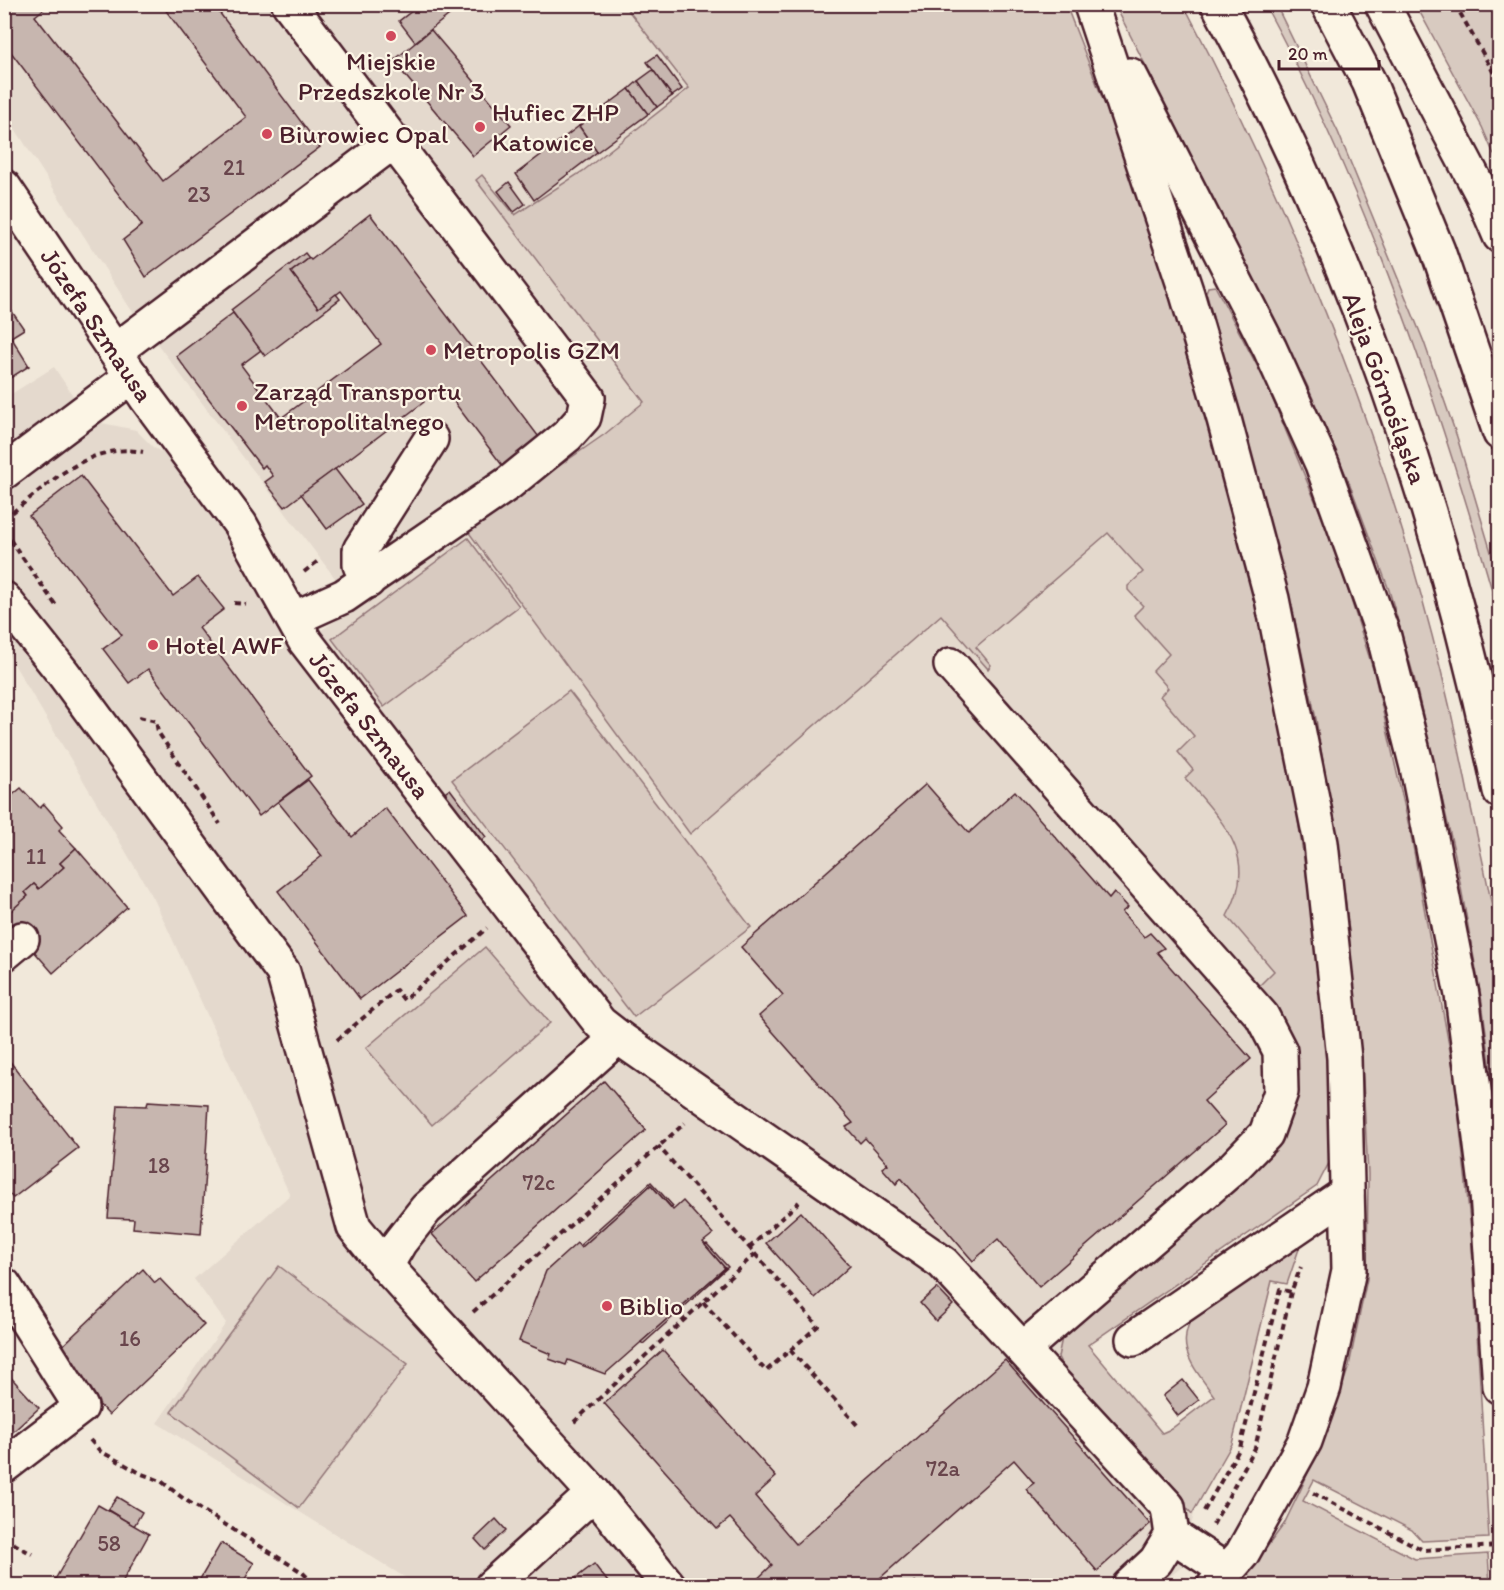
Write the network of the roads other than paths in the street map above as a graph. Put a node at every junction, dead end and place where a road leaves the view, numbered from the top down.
1 (289, 4) edge
2 (1218, 4) edge
3 (1328, 4) edge
4 (1382, 4) edge
5 (1091, 5) edge
6 (394, 141) junction
7 (4, 187) edge
8 (1500, 236) edge
9 (124, 364) junction
10 (1500, 433) edge
11 (431, 439) dead end
12 (4, 472) edge
13 (368, 581) junction
14 (4, 599) edge
15 (293, 619) junction
16 (951, 665) dead end
17 (1500, 791) edge
18 (618, 1037) junction
19 (1347, 1193) junction
20 (386, 1266) junction
21 (4, 1285) edge
22 (1133, 1339) dead end
23 (1023, 1349) junction
24 (1500, 1387) edge
25 (4, 1466) edge
26 (594, 1493) junction
27 (1172, 1535) junction
28 (1220, 1578) edge
29 (492, 1586) edge
30 (669, 1586) edge
31 (1129, 1586) edge

1 - 6 main road
2 - 17 main road, Aleja Górnośląska
3 - 10 main road
4 - 8 main road
5 - 19 main road
5 - 24 main road
6 - 9 main road
6 - 13 main road
7 - 9 main road, Józefa Szmausa
9 - 12 main road
9 - 15 main road, Józefa Szmausa
11 - 13 main road
13 - 15 main road
14 - 20 main road
15 - 18 main road, Józefa Szmausa
16 - 23 main road
18 - 20 main road
18 - 23 main road, Józefa Szmausa
19 - 22 main road
19 - 28 main road
20 - 26 main road
21 - 25 main road
23 - 27 main road, Józefa Szmausa
26 - 29 main road
26 - 30 main road
27 - 28 main road
27 - 31 main road

